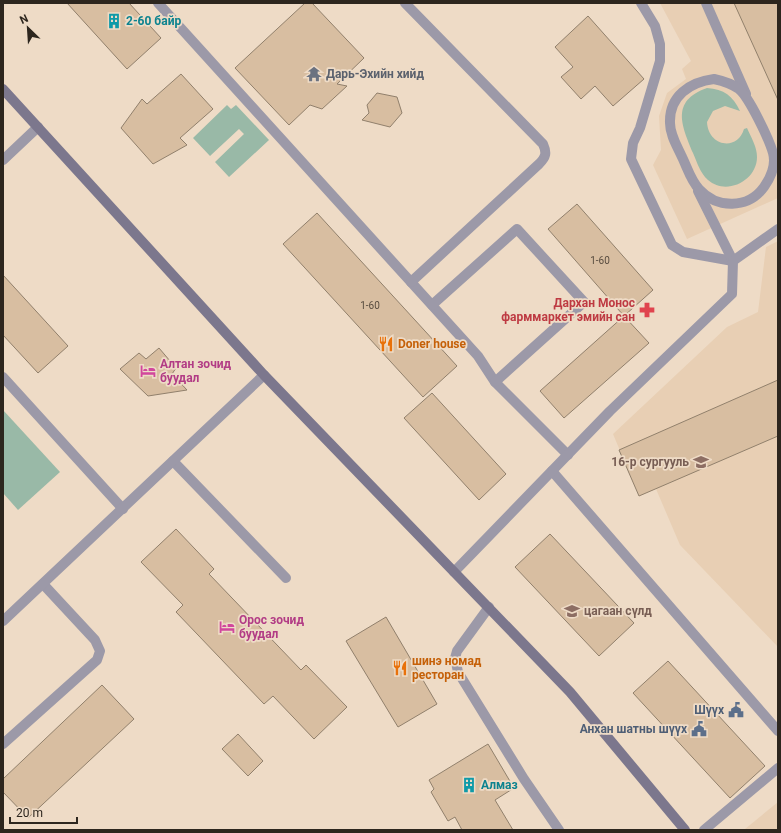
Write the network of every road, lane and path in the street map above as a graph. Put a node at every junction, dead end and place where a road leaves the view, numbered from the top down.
1 (158, 3) edge
2 (405, 3) edge
3 (641, 3) edge
4 (706, 3) edge
5 (3, 89) edge
6 (749, 100) junction
7 (38, 127) junction
8 (3, 160) edge
9 (691, 176) junction
10 (778, 229) edge
11 (733, 261) junction
12 (411, 282) junction
13 (432, 305) junction
14 (264, 375) junction
15 (3, 377) edge
16 (494, 382) junction
17 (568, 455) junction
18 (173, 461) junction
19 (552, 471) junction
20 (123, 509) junction
21 (454, 572) junction
22 (286, 578) dead end
23 (43, 584) junction
24 (489, 607) junction
25 (3, 621) edge
26 (778, 731) edge
27 (3, 744) edge
28 (778, 768) edge
29 (559, 830) edge
30 (685, 830) edge
31 (704, 830) edge

1 - 12 street
2 - 12 street
3 - 11 street
4 - 6 street
5 - 7 main road
6 - 9 street
6 - 9 street
7 - 8 street
7 - 14 main road
9 - 11 street
10 - 11 street
11 - 17 street
12 - 13 street
13 - 16 street
13 - 16 street
14 - 18 street
14 - 21 main road
15 - 20 street
16 - 17 street
17 - 19 street
18 - 20 street
18 - 22 street
19 - 21 street
19 - 26 street
20 - 23 street
21 - 24 main road
23 - 25 street
23 - 27 street
24 - 29 street
24 - 30 main road
28 - 31 street

